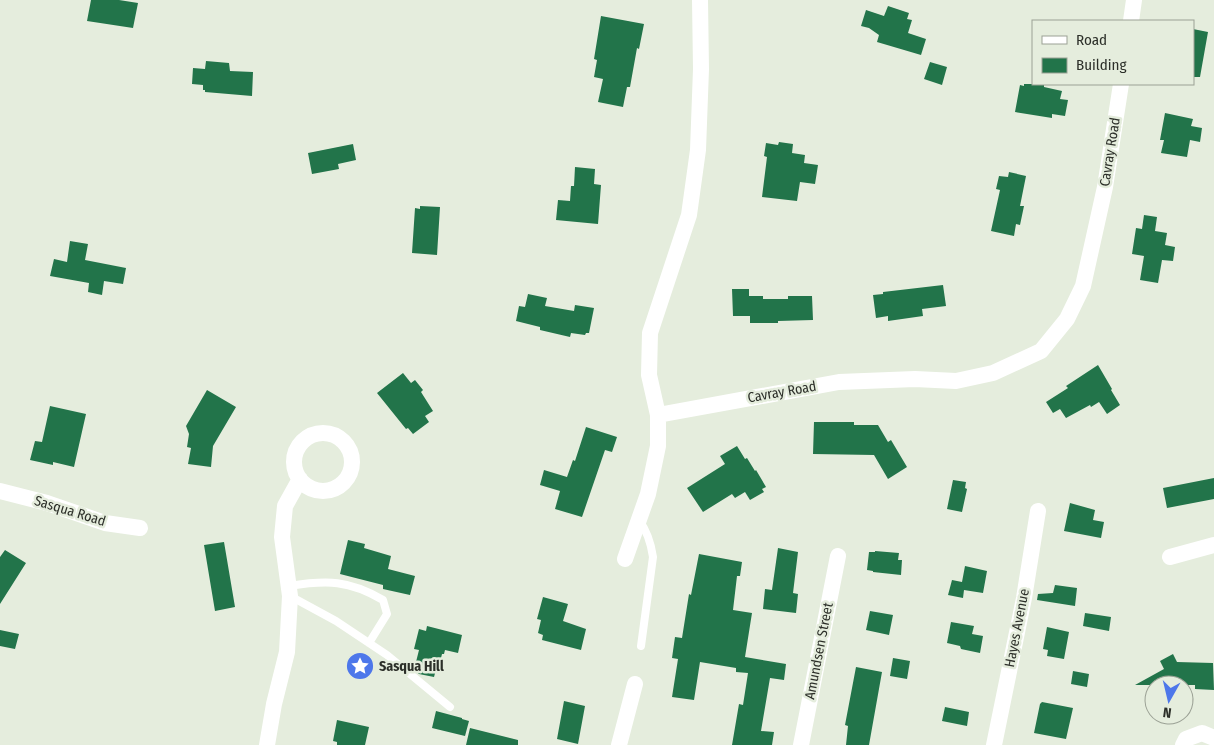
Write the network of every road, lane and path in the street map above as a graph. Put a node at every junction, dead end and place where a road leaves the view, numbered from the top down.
1 (700, 0) edge
2 (1134, 0) edge
3 (1131, 20) edge
4 (1121, 85) edge
5 (658, 415) junction
6 (300, 479) dead end
7 (0, 491) edge
8 (1038, 511) dead end
9 (639, 520) junction
10 (140, 528) dead end
11 (1214, 545) edge
12 (838, 556) dead end
13 (1170, 557) dead end
14 (625, 559) dead end
15 (290, 591) junction
16 (369, 643) junction
17 (641, 646) dead end
18 (635, 684) dead end
19 (450, 707) dead end
20 (1214, 738) edge
21 (266, 745) edge
22 (619, 745) edge
23 (801, 745) edge
24 (994, 745) edge
25 (1183, 745) edge

1 - 5 street
2 - 3 street
4 - 5 street, Cavray Road
5 - 9 street
6 - 15 street
7 - 10 street, Sasqua Road
8 - 24 street, Hayes Avenue
9 - 14 street
9 - 17 lane
11 - 13 street
12 - 23 street, Amundsen Street
15 - 16 lane
15 - 16 lane
15 - 21 street
16 - 19 lane
18 - 22 street
20 - 25 street

